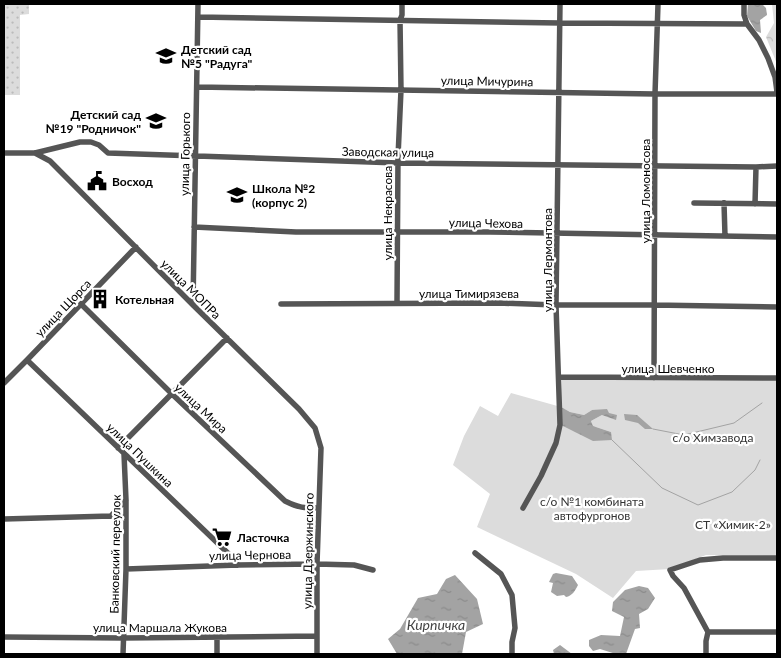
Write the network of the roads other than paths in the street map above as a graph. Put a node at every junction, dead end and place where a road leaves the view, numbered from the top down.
1 (198, 4) edge
2 (402, 4) edge
3 (560, 4) edge
4 (658, 4) edge
5 (744, 4) edge
6 (198, 17) junction
7 (400, 20) junction
8 (560, 23) junction
9 (657, 23) junction
10 (747, 24) junction
11 (197, 87) junction
12 (401, 90) junction
13 (560, 92) junction
14 (777, 93) edge
15 (655, 94) junction
16 (4, 153) edge
17 (36, 153) junction
18 (195, 157) junction
19 (398, 163) junction
20 (558, 165) junction
21 (655, 166) junction
22 (777, 166) edge
23 (756, 167) junction
24 (694, 203) dead end
25 (724, 203) junction
26 (755, 204) junction
27 (777, 204) edge
28 (194, 227) junction
29 (397, 232) junction
30 (557, 234) junction
31 (655, 236) junction
32 (725, 236) junction
33 (777, 237) edge
34 (136, 247) junction
35 (397, 303) junction
36 (81, 304) junction
37 (281, 304) dead end
38 (193, 305) junction
39 (556, 305) junction
40 (653, 305) junction
41 (777, 307) edge
42 (227, 338) junction
43 (27, 360) junction
44 (559, 377) junction
45 (654, 378) junction
46 (777, 378) edge
47 (4, 383) edge
48 (172, 394) junction
49 (118, 448) junction
50 (321, 448) joint
51 (124, 454) junction
52 (126, 500) junction
53 (319, 508) junction
54 (524, 508) dead end
55 (110, 516) junction
56 (126, 518) junction
57 (4, 519) edge
58 (475, 553) dead end
59 (777, 558) edge
60 (318, 564) junction
61 (238, 565) junction
62 (126, 569) junction
63 (373, 570) dead end
64 (708, 632) junction
65 (777, 632) edge
66 (317, 636) junction
67 (4, 637) edge
68 (217, 637) junction
69 (123, 638) junction
70 (123, 654) edge
71 (217, 654) edge
72 (318, 654) edge
73 (512, 654) edge
74 (706, 654) edge

1 - 6 street, улица Горького
2 - 7 street, улица Некрасова
3 - 8 street, улица Лермонтова
4 - 9 street, улица Ломоносова
5 - 10 street
6 - 7 street
6 - 11 street, улица Горького
7 - 8 street
7 - 12 street, улица Некрасова
8 - 9 street
8 - 13 street, улица Лермонтова
9 - 10 street
9 - 15 street, улица Ломоносова
10 - 14 street
11 - 12 street, улица Мичурина
11 - 18 street, улица Горького
12 - 13 street, улица Мичурина
12 - 19 street, улица Некрасова
13 - 15 street, улица Мичурина
13 - 20 street, улица Лермонтова
14 - 15 street, улица Мичурина
15 - 21 street, улица Ломоносова
16 - 17 street, Заводская улица
17 - 18 street, Заводская улица
17 - 34 street, улица МОПРа
18 - 19 street, Заводская улица
18 - 28 street, улица Горького
19 - 20 street, Заводская улица
19 - 29 street, улица Некрасова
20 - 21 street, Заводская улица
20 - 30 street, улица Лермонтова
21 - 23 street, Заводская улица
21 - 31 street, улица Ломоносова
22 - 23 street, Заводская улица
23 - 26 street
24 - 25 street
25 - 26 street
25 - 32 street
26 - 27 street
28 - 29 street, улица Чехова
28 - 38 street, улица Горького
29 - 30 street, улица Чехова
29 - 35 street, улица Некрасова
30 - 31 street, улица Чехова
30 - 39 street, улица Лермонтова
31 - 32 street, улица Чехова
31 - 40 street, улица Ломоносова
32 - 33 street, улица Чехова
34 - 36 street, улица Щорса
34 - 38 street, улица МОПРа
35 - 37 street, улица Тимирязева
35 - 39 street, улица Тимирязева
36 - 43 street, улица Щорса
36 - 48 street, улица Мира
38 - 42 street, улица МОПРа
39 - 40 street, улица Тимирязева
39 - 44 street, улица Лермонтова
40 - 41 street, улица Тимирязева
40 - 45 street, улица Ломоносова
42 - 48 street
42 - 50 street, улица МОПРа
43 - 47 street, улица Щорса
43 - 49 street, улица Пушкина
44 - 45 street, улица Шевченко
44 - 54 street, улица Лермонтова
45 - 46 street, улица Шевченко
48 - 49 street
48 - 53 street, улица Мира
49 - 51 street, улица Пушкина
50 - 53 street, улица Дзержинского
51 - 52 street, Банковский переулок
51 - 61 street, улица Пушкина
52 - 55 street
52 - 56 street, Банковский переулок
53 - 60 street, улица Дзержинского
55 - 56 street
55 - 57 street
56 - 62 street, Банковский переулок
58 - 73 street
59 - 64 street
60 - 61 street, улица Чернова
60 - 63 street, улица Чернова
60 - 66 street, улица Дзержинского
61 - 62 street, улица Чернова
62 - 69 street, Банковский переулок
64 - 65 street
64 - 74 street
66 - 68 street, улица Маршала Жукова
66 - 72 street, улица Дзержинского
67 - 69 street, улица Маршала Жукова
68 - 69 street, улица Маршала Жукова
68 - 71 street
69 - 70 street, Банковский переулок

